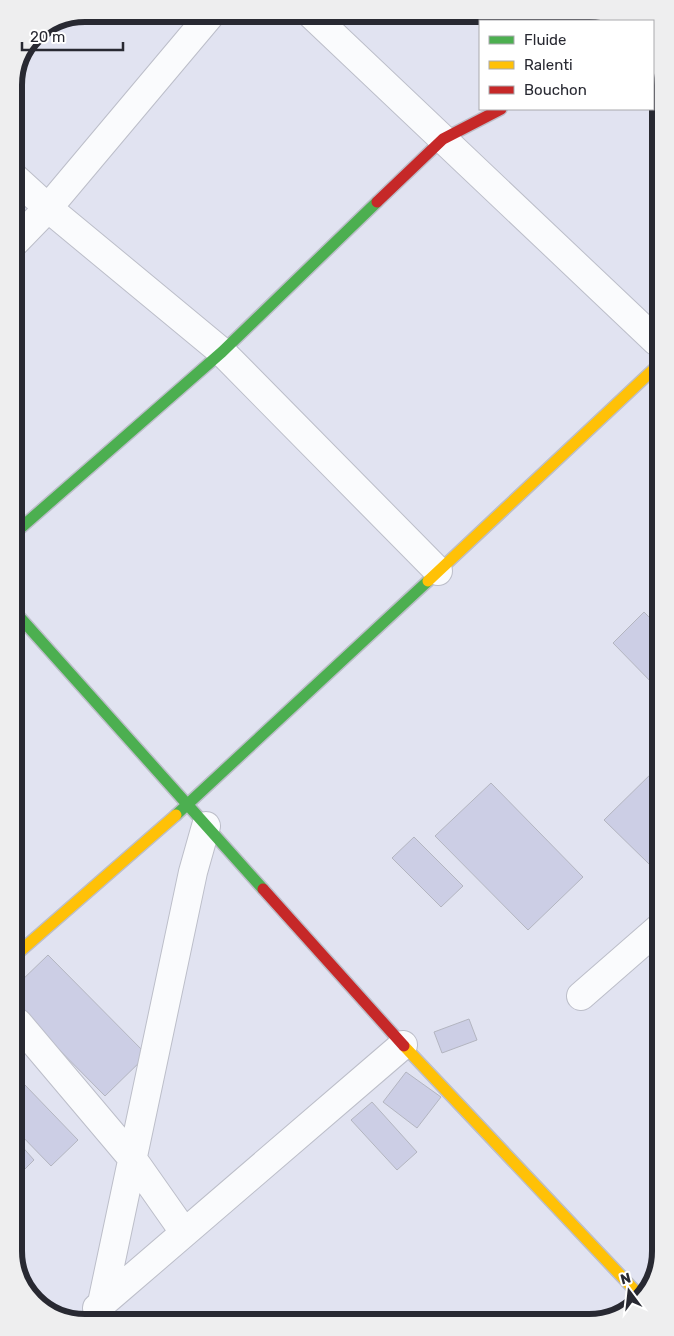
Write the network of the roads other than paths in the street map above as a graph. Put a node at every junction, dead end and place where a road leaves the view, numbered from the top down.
1 (204, 22) edge
2 (320, 22) edge
3 (499, 110) edge
4 (443, 138) junction
5 (23, 185) edge
6 (48, 208) junction
7 (23, 234) edge
8 (652, 337) edge
9 (222, 352) junction
10 (652, 371) edge
11 (23, 526) edge
12 (438, 571) junction
13 (23, 620) edge
14 (188, 805) junction
15 (206, 826) junction
16 (652, 934) edge
17 (22, 949) edge
18 (581, 996) dead end
19 (22, 1028) edge
20 (403, 1045) junction
21 (132, 1158) junction
22 (184, 1232) junction
23 (636, 1292) edge
24 (95, 1313) edge
25 (97, 1313) edge

1 - 6 street
2 - 4 street
3 - 4 street
4 - 8 street
4 - 9 street
5 - 6 street
6 - 7 street
6 - 9 street
9 - 11 street
9 - 12 street
10 - 12 street
12 - 14 street
13 - 14 street
14 - 15 street
14 - 17 street
15 - 20 street
15 - 21 street
16 - 18 street
19 - 21 street
20 - 22 street
20 - 23 street
21 - 22 street
21 - 24 street
22 - 25 street

